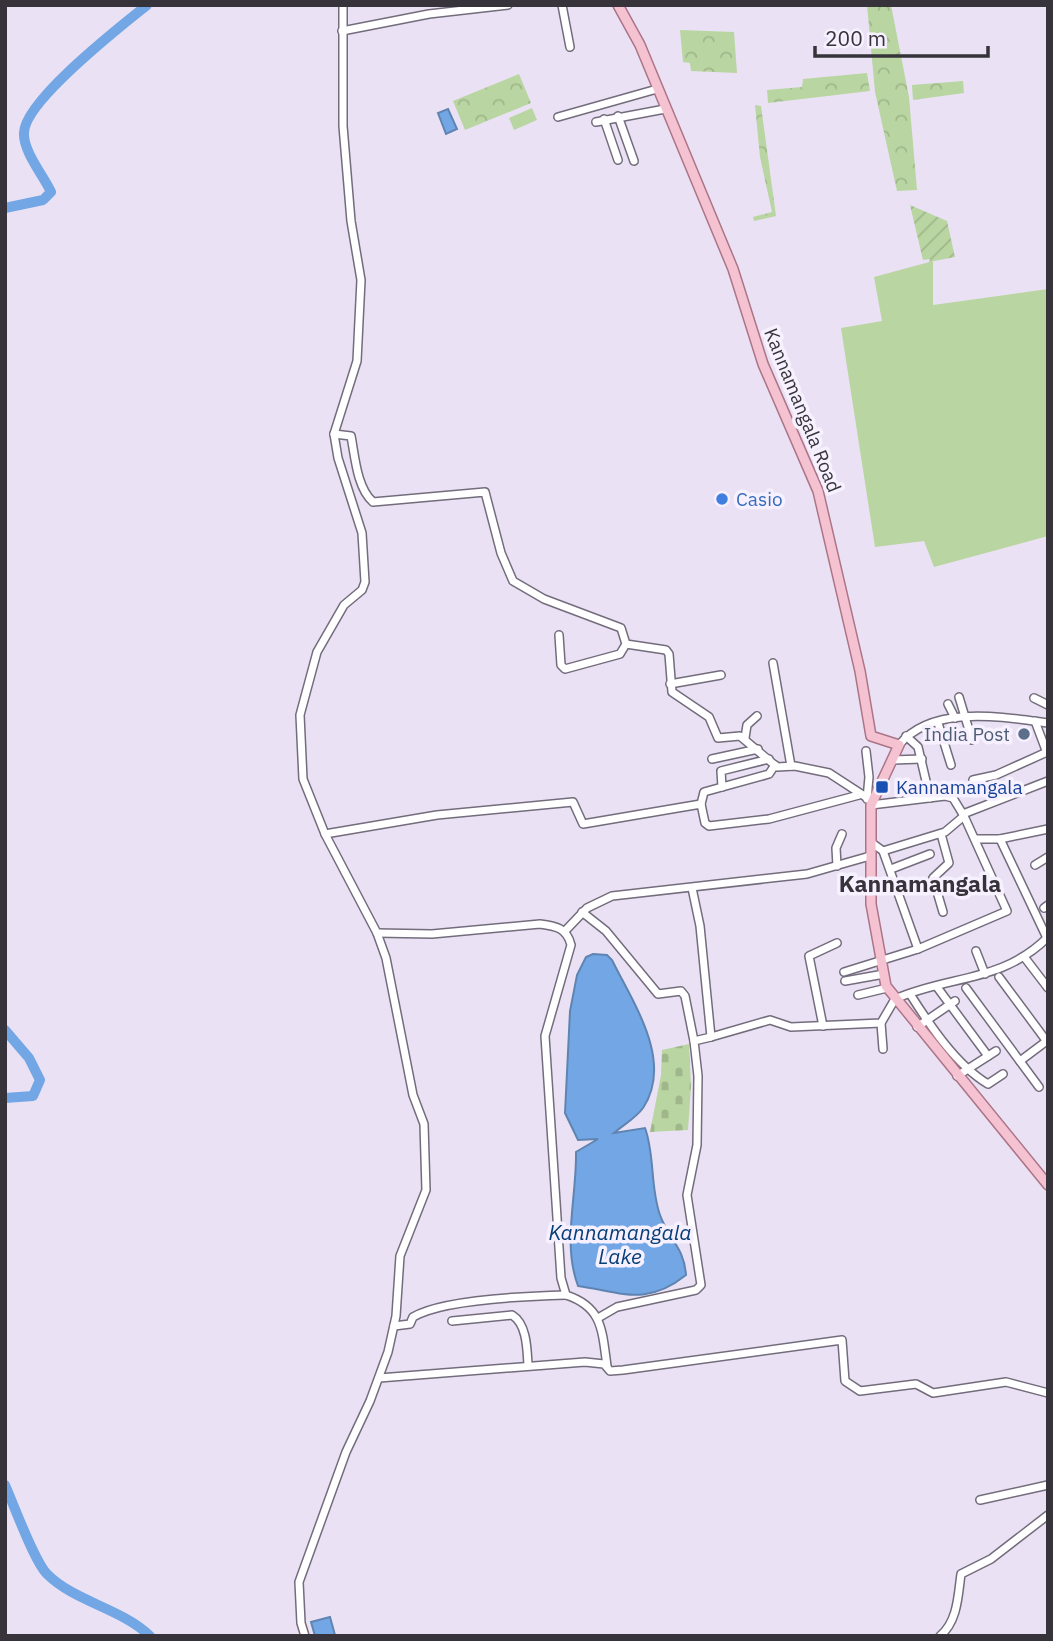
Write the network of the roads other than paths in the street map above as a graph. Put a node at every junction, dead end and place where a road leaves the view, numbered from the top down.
1 (343, 5) edge
2 (420, 5) edge
3 (508, 5) edge
4 (562, 5) edge
5 (618, 5) edge
6 (443, 9) edge
7 (422, 16) junction
8 (342, 31) junction
9 (570, 47) dead end
10 (657, 89) junction
11 (664, 109) junction
12 (618, 116) junction
13 (558, 117) dead end
14 (618, 160) dead end
15 (634, 161) dead end
16 (334, 434) junction
17 (559, 635) dead end
18 (626, 644) junction
19 (773, 663) dead end
20 (721, 676) dead end
21 (670, 684) junction
22 (959, 697) dead end
23 (1034, 698) dead end
24 (948, 704) dead end
25 (1048, 705) edge
26 (757, 716) dead end
27 (967, 716) junction
28 (954, 718) junction
29 (1035, 721) junction
30 (937, 723) junction
31 (1048, 723) edge
32 (906, 736) junction
33 (745, 738) junction
34 (972, 740) dead end
35 (899, 745) junction
36 (758, 749) junction
37 (866, 751) dead end
38 (1047, 753) edge
39 (712, 759) dead end
40 (922, 759) junction
41 (892, 760) junction
42 (772, 762) junction
43 (951, 765) dead end
44 (791, 766) junction
45 (973, 779) dead end
46 (1048, 781) edge
47 (722, 787) junction
48 (859, 795) junction
49 (930, 798) junction
50 (870, 802) junction
51 (701, 804) junction
52 (964, 815) junction
53 (1048, 829) edge
54 (325, 834) junction
55 (842, 834) dead end
56 (941, 834) junction
57 (975, 839) junction
58 (1000, 839) junction
59 (872, 843) junction
60 (883, 851) junction
61 (930, 854) dead end
62 (870, 856) junction
63 (1048, 858) edge
64 (1035, 865) dead end
65 (836, 866) junction
66 (891, 869) junction
67 (692, 888) junction
68 (582, 912) junction
69 (943, 912) dead end
70 (565, 931) junction
71 (377, 933) junction
72 (1047, 938) edge
73 (837, 943) dead end
74 (918, 949) junction
75 (976, 951) dead end
76 (1025, 958) junction
77 (884, 961) junction
78 (844, 972) dead end
79 (884, 974) junction
80 (985, 974) junction
81 (999, 977) dead end
82 (845, 981) dead end
83 (937, 987) junction
84 (887, 988) junction
85 (965, 988) dead end
86 (1048, 988) edge
87 (910, 994) junction
88 (858, 995) dead end
89 (895, 999) junction
90 (952, 1003) junction
91 (930, 1020) junction
92 (881, 1023) junction
93 (823, 1026) junction
94 (917, 1027) junction
95 (711, 1037) junction
96 (694, 1041) junction
97 (1047, 1041) edge
98 (883, 1049) dead end
99 (996, 1051) dead end
100 (988, 1056) junction
101 (1020, 1061) junction
102 (967, 1068) junction
103 (1003, 1074) dead end
104 (957, 1076) junction
105 (1039, 1087) dead end
106 (1048, 1185) edge
107 (566, 1295) junction
108 (598, 1318) junction
109 (452, 1321) dead end
110 (394, 1326) junction
111 (528, 1365) junction
112 (607, 1367) junction
113 (379, 1378) junction
114 (1048, 1393) edge
115 (1048, 1485) edge
116 (981, 1500) dead end
117 (1048, 1515) edge
118 (305, 1636) edge
119 (940, 1636) edge

1 - 8 street
2 - 7 street
3 - 6 street
4 - 9 street
5 - 10 main road, Kannamangala Road
6 - 7 street
7 - 8 street
8 - 16 street
10 - 11 main road, Kannamangala Road
10 - 13 street
11 - 12 street
11 - 35 main road, Kannamangala Road
12 - 14 street
12 - 15 street
16 - 18 street
16 - 54 street
17 - 18 street
18 - 21 street
19 - 44 street
20 - 21 street
21 - 33 street
22 - 27 street
23 - 25 street
24 - 28 street
26 - 33 street
27 - 28 street
27 - 29 street
27 - 34 street
28 - 30 street
29 - 31 street
29 - 38 street
30 - 32 street
30 - 43 street
32 - 35 street
32 - 40 street
33 - 36 street
35 - 41 main road
36 - 39 street
36 - 42 street
37 - 50 street
38 - 45 street
40 - 41 street
40 - 49 street
41 - 50 main road
42 - 44 street
42 - 47 street
42 - 47 street
44 - 48 street
46 - 52 street
47 - 51 street
48 - 50 street
48 - 51 street
49 - 50 street
49 - 52 street
50 - 59 main road
51 - 54 street
52 - 56 street
52 - 57 street
53 - 58 street
54 - 71 street
55 - 65 street
56 - 60 street
56 - 69 street
57 - 58 street
57 - 74 street
58 - 72 street
59 - 60 street
59 - 62 main road
60 - 66 street
61 - 66 street
62 - 65 street
62 - 77 main road
63 - 64 street
65 - 67 street
66 - 74 street
67 - 68 street
67 - 95 street
68 - 70 street
68 - 96 street
70 - 71 street
70 - 107 street
71 - 110 street
72 - 76 street
73 - 93 street
74 - 77 street
75 - 80 street
76 - 80 street
76 - 86 street
77 - 78 street
77 - 79 main road
79 - 82 street
79 - 84 main road
80 - 83 street
81 - 97 street
83 - 87 street
83 - 90 street
84 - 88 street
84 - 89 main road
85 - 101 street
87 - 89 street
87 - 91 street
89 - 92 street
89 - 94 main road
90 - 91 street
90 - 100 street
91 - 94 street
91 - 102 street
92 - 93 street
92 - 98 street
93 - 95 street
94 - 104 main road
95 - 96 street
96 - 108 street
97 - 101 street
99 - 100 street
100 - 102 street
101 - 105 street
102 - 103 street
102 - 104 street
104 - 106 main road
107 - 108 street
107 - 110 street
108 - 112 street
109 - 111 street
110 - 113 street
111 - 112 street
111 - 113 street
112 - 114 street
113 - 118 street
115 - 116 street
117 - 119 street

